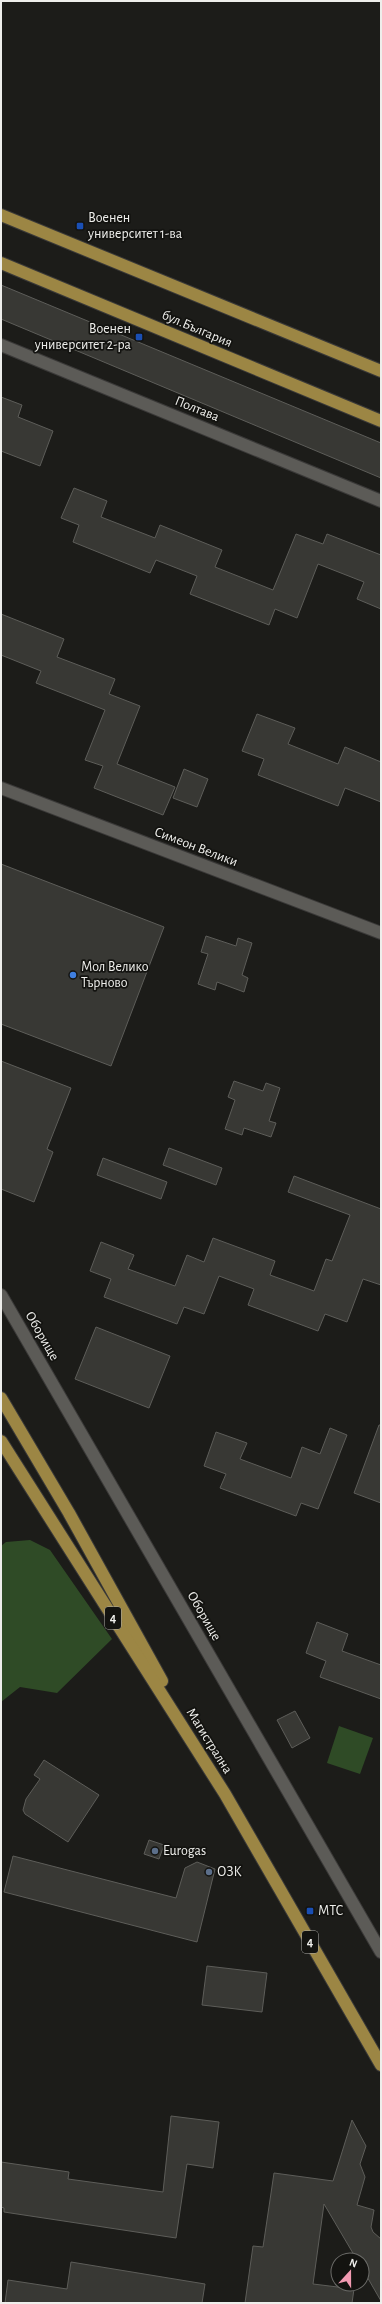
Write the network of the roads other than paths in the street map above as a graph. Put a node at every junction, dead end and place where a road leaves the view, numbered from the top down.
1 (1, 215) edge
2 (1, 264) edge
3 (1, 345) edge
4 (381, 372) edge
5 (381, 421) edge
6 (381, 501) edge
7 (1, 788) edge
8 (381, 933) edge
9 (1, 1295) edge
10 (1, 1398) edge
11 (1, 1441) edge
12 (225, 1794) junction
13 (381, 1952) edge
14 (381, 2065) edge

1 - 4 main road
2 - 5 main road, бул.България
3 - 6 street, Полтава
7 - 8 street, Симеон Велики
9 - 13 street, Оборище
10 - 12 main road, 4
11 - 12 main road, Магистрална / 4
12 - 14 main road, Магистрална / 4

